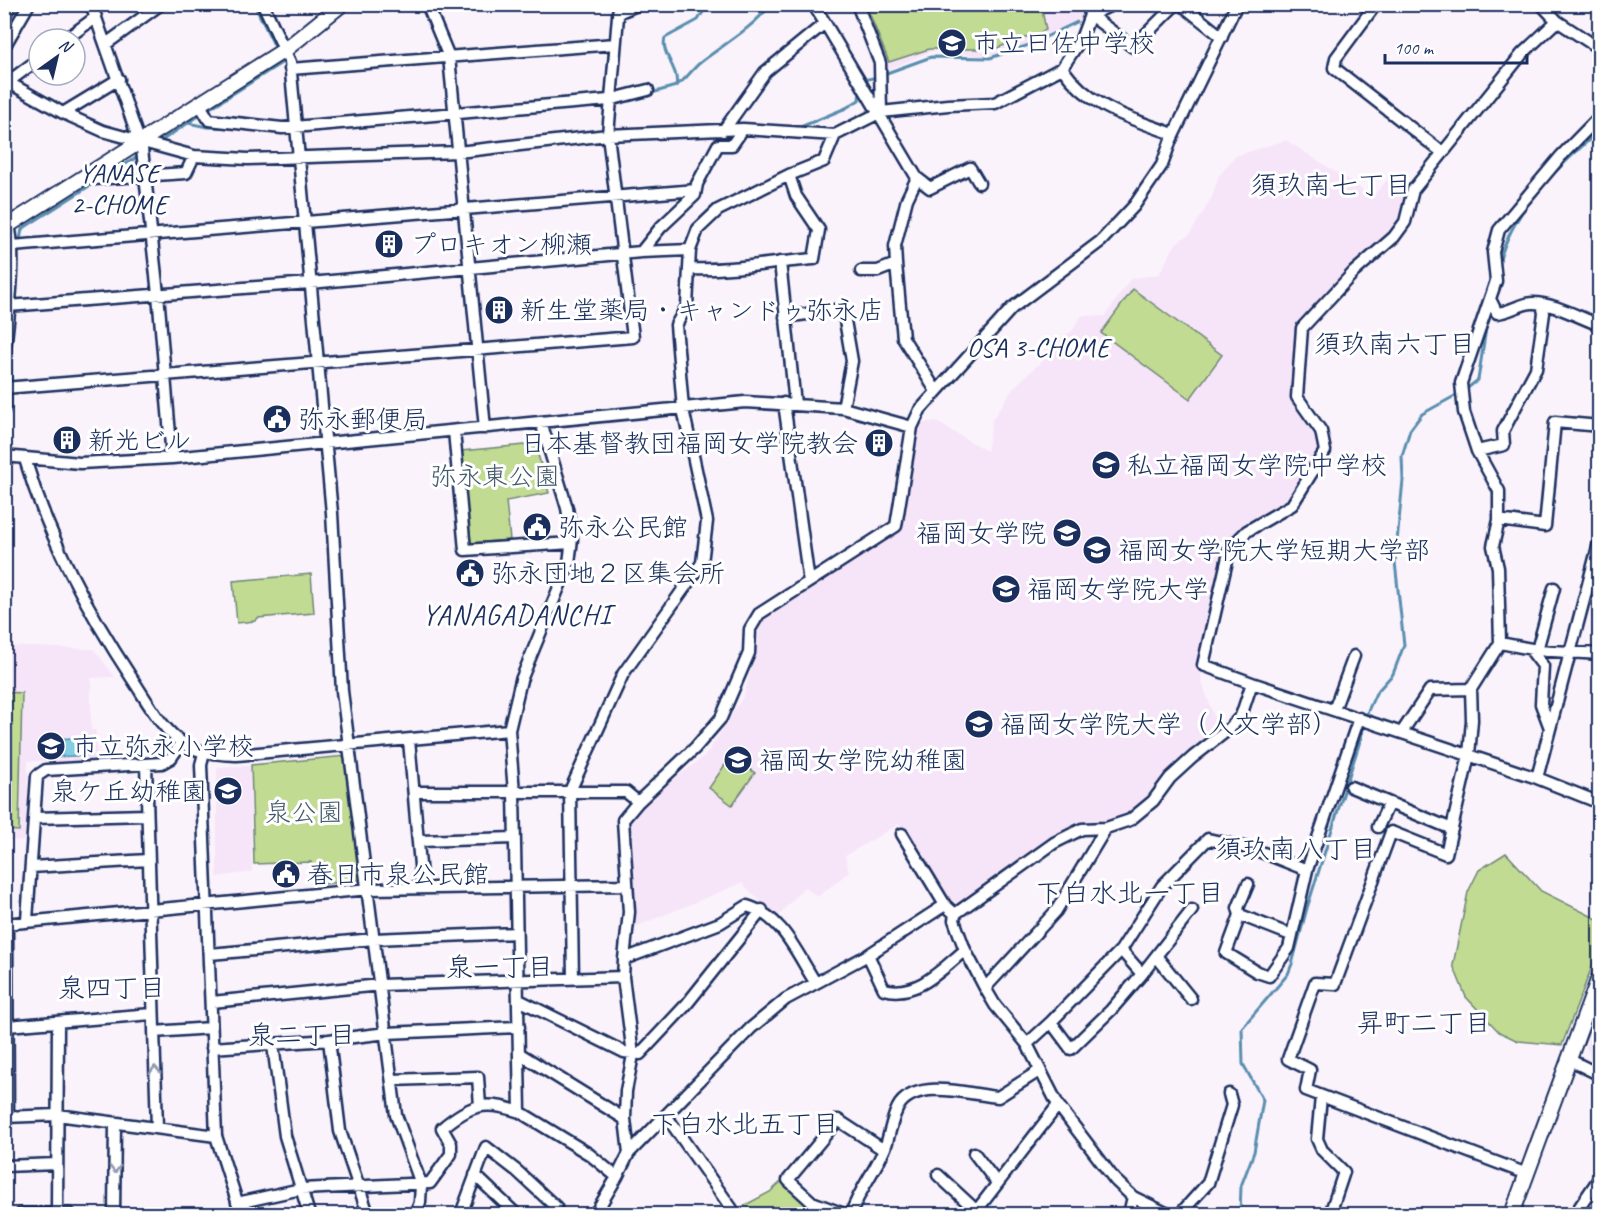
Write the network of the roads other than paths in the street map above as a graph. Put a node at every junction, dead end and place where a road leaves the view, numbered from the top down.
1 (29, 4) edge
2 (91, 4) edge
3 (161, 4) edge
4 (263, 4) edge
5 (342, 4) edge
6 (427, 4) edge
7 (639, 4) edge
8 (813, 4) edge
9 (857, 4) edge
10 (1114, 4) edge
11 (1176, 4) edge
12 (1181, 4) edge
13 (1238, 4) edge
14 (1376, 4) edge
15 (1542, 5) edge
16 (618, 9) edge
17 (1089, 10) edge
18 (96, 17) junction
19 (1557, 21) junction
20 (825, 23) junction
21 (82, 27) edge
22 (1222, 37) junction
23 (106, 44) junction
24 (615, 44) junction
25 (4, 46) edge
26 (1599, 49) edge
27 (281, 52) junction
28 (449, 57) junction
29 (27, 67) edge
30 (1062, 68) junction
31 (290, 69) junction
32 (119, 79) junction
33 (6, 81) edge
34 (648, 90) dead end
35 (609, 104) junction
36 (203, 109) junction
37 (881, 112) junction
38 (63, 113) junction
39 (455, 115) junction
40 (1599, 116) edge
41 (295, 125) junction
42 (743, 129) junction
43 (723, 131) junction
44 (1173, 134) junction
45 (608, 135) junction
46 (835, 135) junction
47 (143, 148) junction
48 (458, 152) junction
49 (1443, 153) junction
50 (194, 156) junction
51 (298, 156) junction
52 (146, 175) junction
53 (789, 175) junction
54 (91, 177) junction
55 (917, 178) junction
56 (979, 183) dead end
57 (696, 190) junction
58 (615, 197) junction
59 (464, 209) junction
60 (4, 210) edge
61 (304, 222) junction
62 (8, 226) edge
63 (151, 235) junction
64 (18, 246) junction
65 (690, 250) junction
66 (641, 252) junction
67 (624, 256) junction
68 (780, 262) junction
69 (896, 264) junction
70 (469, 269) junction
71 (691, 269) junction
72 (861, 271) dead end
73 (310, 283) junction
74 (158, 294) junction
75 (1490, 299) junction
76 (1542, 304) junction
77 (14, 305) junction
78 (786, 317) junction
79 (1599, 325) edge
80 (477, 351) junction
81 (4, 361) edge
82 (317, 365) junction
83 (164, 377) junction
84 (10, 388) edge
85 (936, 391) junction
86 (790, 404) junction
87 (843, 408) junction
88 (683, 409) junction
89 (541, 422) junction
90 (1599, 426) edge
91 (912, 427) junction
92 (485, 428) junction
93 (454, 431) junction
94 (325, 444) junction
95 (1477, 451) junction
96 (4, 456) edge
97 (172, 458) junction
98 (26, 459) junction
99 (1499, 520) junction
100 (1599, 539) edge
101 (572, 543) junction
102 (809, 582) junction
103 (1554, 588) dead end
104 (1500, 643) junction
105 (1533, 649) junction
106 (1571, 652) junction
107 (1599, 654) edge
108 (1354, 656) dead end
109 (1252, 683) junction
110 (1471, 689) junction
111 (1334, 710) junction
112 (1359, 718) junction
113 (1550, 728) junction
114 (509, 730) junction
115 (1402, 732) junction
116 (409, 740) junction
117 (182, 741) junction
118 (349, 745) junction
119 (204, 753) junction
120 (1469, 755) junction
121 (146, 764) junction
122 (1537, 778) junction
123 (1351, 787) dead end
124 (570, 791) junction
125 (414, 792) junction
126 (514, 792) junction
127 (638, 802) junction
128 (1389, 803) junction
129 (1599, 803) edge
130 (147, 815) junction
131 (34, 818) junction
132 (1378, 827) dead end
133 (1106, 828) junction
134 (1452, 829) junction
135 (902, 834) dead end
136 (514, 838) junction
137 (420, 841) junction
138 (148, 860) junction
139 (31, 867) junction
140 (1307, 870) junction
141 (1248, 884) dead end
142 (571, 885) junction
143 (626, 885) junction
144 (514, 886) junction
145 (422, 888) junction
146 (369, 889) junction
147 (209, 905) junction
148 (945, 905) junction
149 (150, 910) junction
150 (762, 910) junction
151 (1192, 910) dead end
152 (955, 914) junction
153 (1240, 915) junction
154 (27, 920) junction
155 (6, 924) edge
156 (516, 933) junction
157 (1292, 935) junction
158 (374, 939) junction
159 (965, 950) junction
160 (1121, 950) junction
161 (210, 954) junction
162 (868, 955) junction
163 (1157, 957) junction
164 (624, 959) junction
165 (1142, 974) junction
166 (1599, 975) edge
167 (623, 977) junction
168 (573, 979) junction
169 (518, 981) junction
170 (815, 982) junction
171 (380, 985) junction
172 (985, 988) junction
173 (1191, 999) dead end
174 (519, 1000) junction
175 (212, 1002) junction
176 (152, 1014) junction
177 (58, 1022) junction
178 (1051, 1022) junction
179 (8, 1026) junction
180 (519, 1027) junction
181 (211, 1028) junction
182 (154, 1032) junction
183 (387, 1033) junction
184 (329, 1040) junction
185 (1027, 1044) junction
186 (273, 1045) junction
187 (212, 1048) junction
188 (520, 1054) junction
189 (633, 1055) junction
190 (1570, 1060) junction
191 (1039, 1071) junction
192 (1599, 1075) edge
193 (392, 1080) junction
194 (1229, 1094) dead end
195 (1321, 1097) junction
196 (1058, 1105) junction
197 (480, 1106) junction
198 (520, 1112) junction
199 (57, 1115) junction
200 (6, 1117) edge
201 (667, 1117) junction
202 (625, 1119) junction
203 (115, 1123) junction
204 (157, 1128) junction
205 (216, 1136) junction
206 (884, 1150) junction
207 (974, 1153) dead end
208 (629, 1154) junction
209 (57, 1164) junction
210 (4, 1166) edge
211 (1527, 1174) junction
212 (475, 1175) junction
213 (938, 1175) dead end
214 (617, 1177) junction
215 (1599, 1177) edge
216 (997, 1183) junction
217 (421, 1184) junction
218 (358, 1185) junction
219 (301, 1189) junction
220 (1132, 1197) junction
221 (237, 1203) junction
222 (732, 1209) dead end
223 (57, 1214) edge
224 (977, 1214) edge
225 (21, 1215) edge
226 (70, 1215) edge
227 (114, 1215) edge
228 (241, 1215) edge
229 (309, 1215) edge
230 (368, 1215) edge
231 (416, 1215) edge
232 (461, 1215) edge
233 (516, 1215) edge
234 (552, 1215) edge
235 (595, 1215) edge
236 (844, 1215) edge
237 (851, 1215) edge
238 (1128, 1215) edge
239 (1168, 1215) edge
240 (1179, 1215) edge
241 (1330, 1215) edge
242 (1512, 1215) edge
243 (1575, 1215) edge

1 - 25 street
2 - 18 street
3 - 23 street
4 - 27 street
5 - 27 main road
6 - 28 street
7 - 16 street
8 - 20 street
9 - 37 street
10 - 17 street
11 - 17 street
12 - 22 street
13 - 22 street
14 - 49 street
15 - 19 street
16 - 24 street
17 - 30 street
18 - 21 street
18 - 23 street
19 - 26 street
19 - 49 street
20 - 37 street
20 - 43 street
22 - 44 street
23 - 32 street
24 - 28 street
24 - 35 street
27 - 31 street
27 - 36 main road
28 - 31 street
28 - 39 street
29 - 33 street
30 - 37 street
30 - 44 street
31 - 41 street
32 - 38 street
32 - 47 street
33 - 38 street
34 - 35 street
35 - 39 street
35 - 45 street
36 - 41 street
36 - 47 main road
37 - 46 street
37 - 55 street
38 - 47 street
39 - 41 street
39 - 48 street
40 - 75 street
41 - 51 street
42 - 43 street
42 - 46 street
42 - 57 street
43 - 45 street
44 - 85 street
45 - 48 street
45 - 58 street
46 - 53 street
47 - 50 street
47 - 52 street
47 - 54 main road
48 - 51 street
48 - 59 street
49 - 109 street
50 - 51 street
50 - 52 street
51 - 61 street
52 - 54 street
52 - 63 street
53 - 65 street
53 - 68 street
54 - 62 main road
55 - 56 street
55 - 69 street
57 - 58 street
57 - 66 street
58 - 59 street
58 - 67 street
59 - 61 street
59 - 70 street
60 - 62 street
61 - 63 street
61 - 73 street
62 - 64 street
63 - 64 street
63 - 74 street
64 - 77 street
65 - 66 street
65 - 71 street
66 - 67 street
67 - 70 street
67 - 80 street
68 - 71 street
68 - 78 street
69 - 72 street
69 - 85 street
70 - 73 street
70 - 80 street
71 - 88 street
73 - 74 street
73 - 82 street
74 - 77 street
74 - 83 street
75 - 76 street
75 - 95 street
76 - 79 street
76 - 95 street
77 - 81 street
78 - 86 street
78 - 87 street
80 - 82 street
80 - 92 street
82 - 83 street
82 - 94 street
83 - 84 street
83 - 97 street
85 - 91 street
86 - 87 street
86 - 88 street
86 - 102 street
87 - 91 street
88 - 89 street
88 - 124 street
89 - 92 street
89 - 101 street
90 - 99 street
91 - 102 street
92 - 93 street
93 - 94 street
93 - 101 street
94 - 97 street
94 - 118 street
95 - 99 street
96 - 98 street
97 - 98 street
98 - 117 street
99 - 104 street
100 - 106 street
101 - 114 street
102 - 127 street
103 - 105 street
104 - 105 street
104 - 110 street
105 - 106 street
105 - 113 street
106 - 107 street
106 - 113 street
108 - 111 street
109 - 111 street
109 - 133 street
110 - 115 street
110 - 120 street
111 - 112 street
112 - 115 street
112 - 140 street
113 - 122 street
114 - 116 street
114 - 126 street
115 - 120 street
116 - 118 street
116 - 125 street
117 - 119 street
117 - 121 street
118 - 119 street
118 - 146 street
119 - 147 street
120 - 122 street
120 - 134 street
121 - 130 street
121 - 131 street
122 - 129 street
123 - 128 street
124 - 126 street
124 - 127 street
124 - 142 street
125 - 126 street
125 - 137 street
126 - 136 street
127 - 143 street
128 - 132 street
128 - 134 street
130 - 131 street
130 - 138 street
131 - 139 street
133 - 152 street
133 - 172 street
134 - 195 street
135 - 148 street
136 - 137 street
136 - 144 street
137 - 145 street
138 - 139 street
138 - 149 street
139 - 154 street
140 - 157 street
140 - 160 street
141 - 153 street
142 - 143 street
142 - 144 street
142 - 168 street
143 - 164 street
144 - 145 street
144 - 156 street
145 - 146 street
146 - 147 street
146 - 158 street
147 - 149 street
147 - 161 street
148 - 152 street
148 - 162 street
149 - 154 street
149 - 176 street
150 - 164 street
150 - 170 street
150 - 189 street
151 - 163 street
152 - 159 street
153 - 157 street
153 - 157 street
154 - 155 street
155 - 179 street
156 - 158 street
156 - 169 street
158 - 161 street
158 - 171 street
159 - 162 street
159 - 172 street
160 - 165 street
160 - 178 street
161 - 175 street
162 - 170 street
163 - 165 street
163 - 173 street
164 - 167 street
165 - 178 street
166 - 190 main road
167 - 168 street
167 - 189 street
168 - 169 street
169 - 171 street
169 - 174 street
170 - 201 street
171 - 175 street
171 - 183 street
172 - 185 street
174 - 180 street
174 - 189 street
175 - 181 street
176 - 177 street
176 - 182 street
177 - 179 street
177 - 199 street
178 - 185 street
179 - 200 street
180 - 183 street
180 - 188 street
181 - 182 street
181 - 187 street
204 -> 182 street
183 - 184 street
183 - 193 street
184 - 186 street
184 - 218 street
185 - 191 street
186 - 187 street
186 - 219 street
187 - 205 street
188 - 198 street
188 - 202 street
189 - 202 street
190 - 192 street
190 - 211 main road
191 - 196 street
191 - 206 street
193 - 197 street
193 - 217 street
194 - 240 street
195 - 211 street
195 - 241 street
196 - 216 street
196 - 220 street
197 - 198 street
197 - 217 street
198 - 214 street
199 - 200 street
199 - 203 street
199 - 209 street
201 - 208 street
201 - 222 street
202 - 208 street
203 - 204 street
203 -> 227 street
204 - 205 street
205 - 221 street
206 - 236 street
206 - 237 street
207 - 216 street
208 - 214 street
209 - 210 street
209 - 223 street
211 - 242 main road
212 - 232 street
212 - 233 street
212 - 234 street
213 - 224 street
214 - 235 street
215 - 243 street
216 - 224 street
217 - 218 street
217 - 231 street
218 - 219 street
218 - 230 street
219 - 221 street
219 - 229 street
220 - 238 street
220 - 239 street
221 - 228 street
223 - 225 street
223 - 226 street

